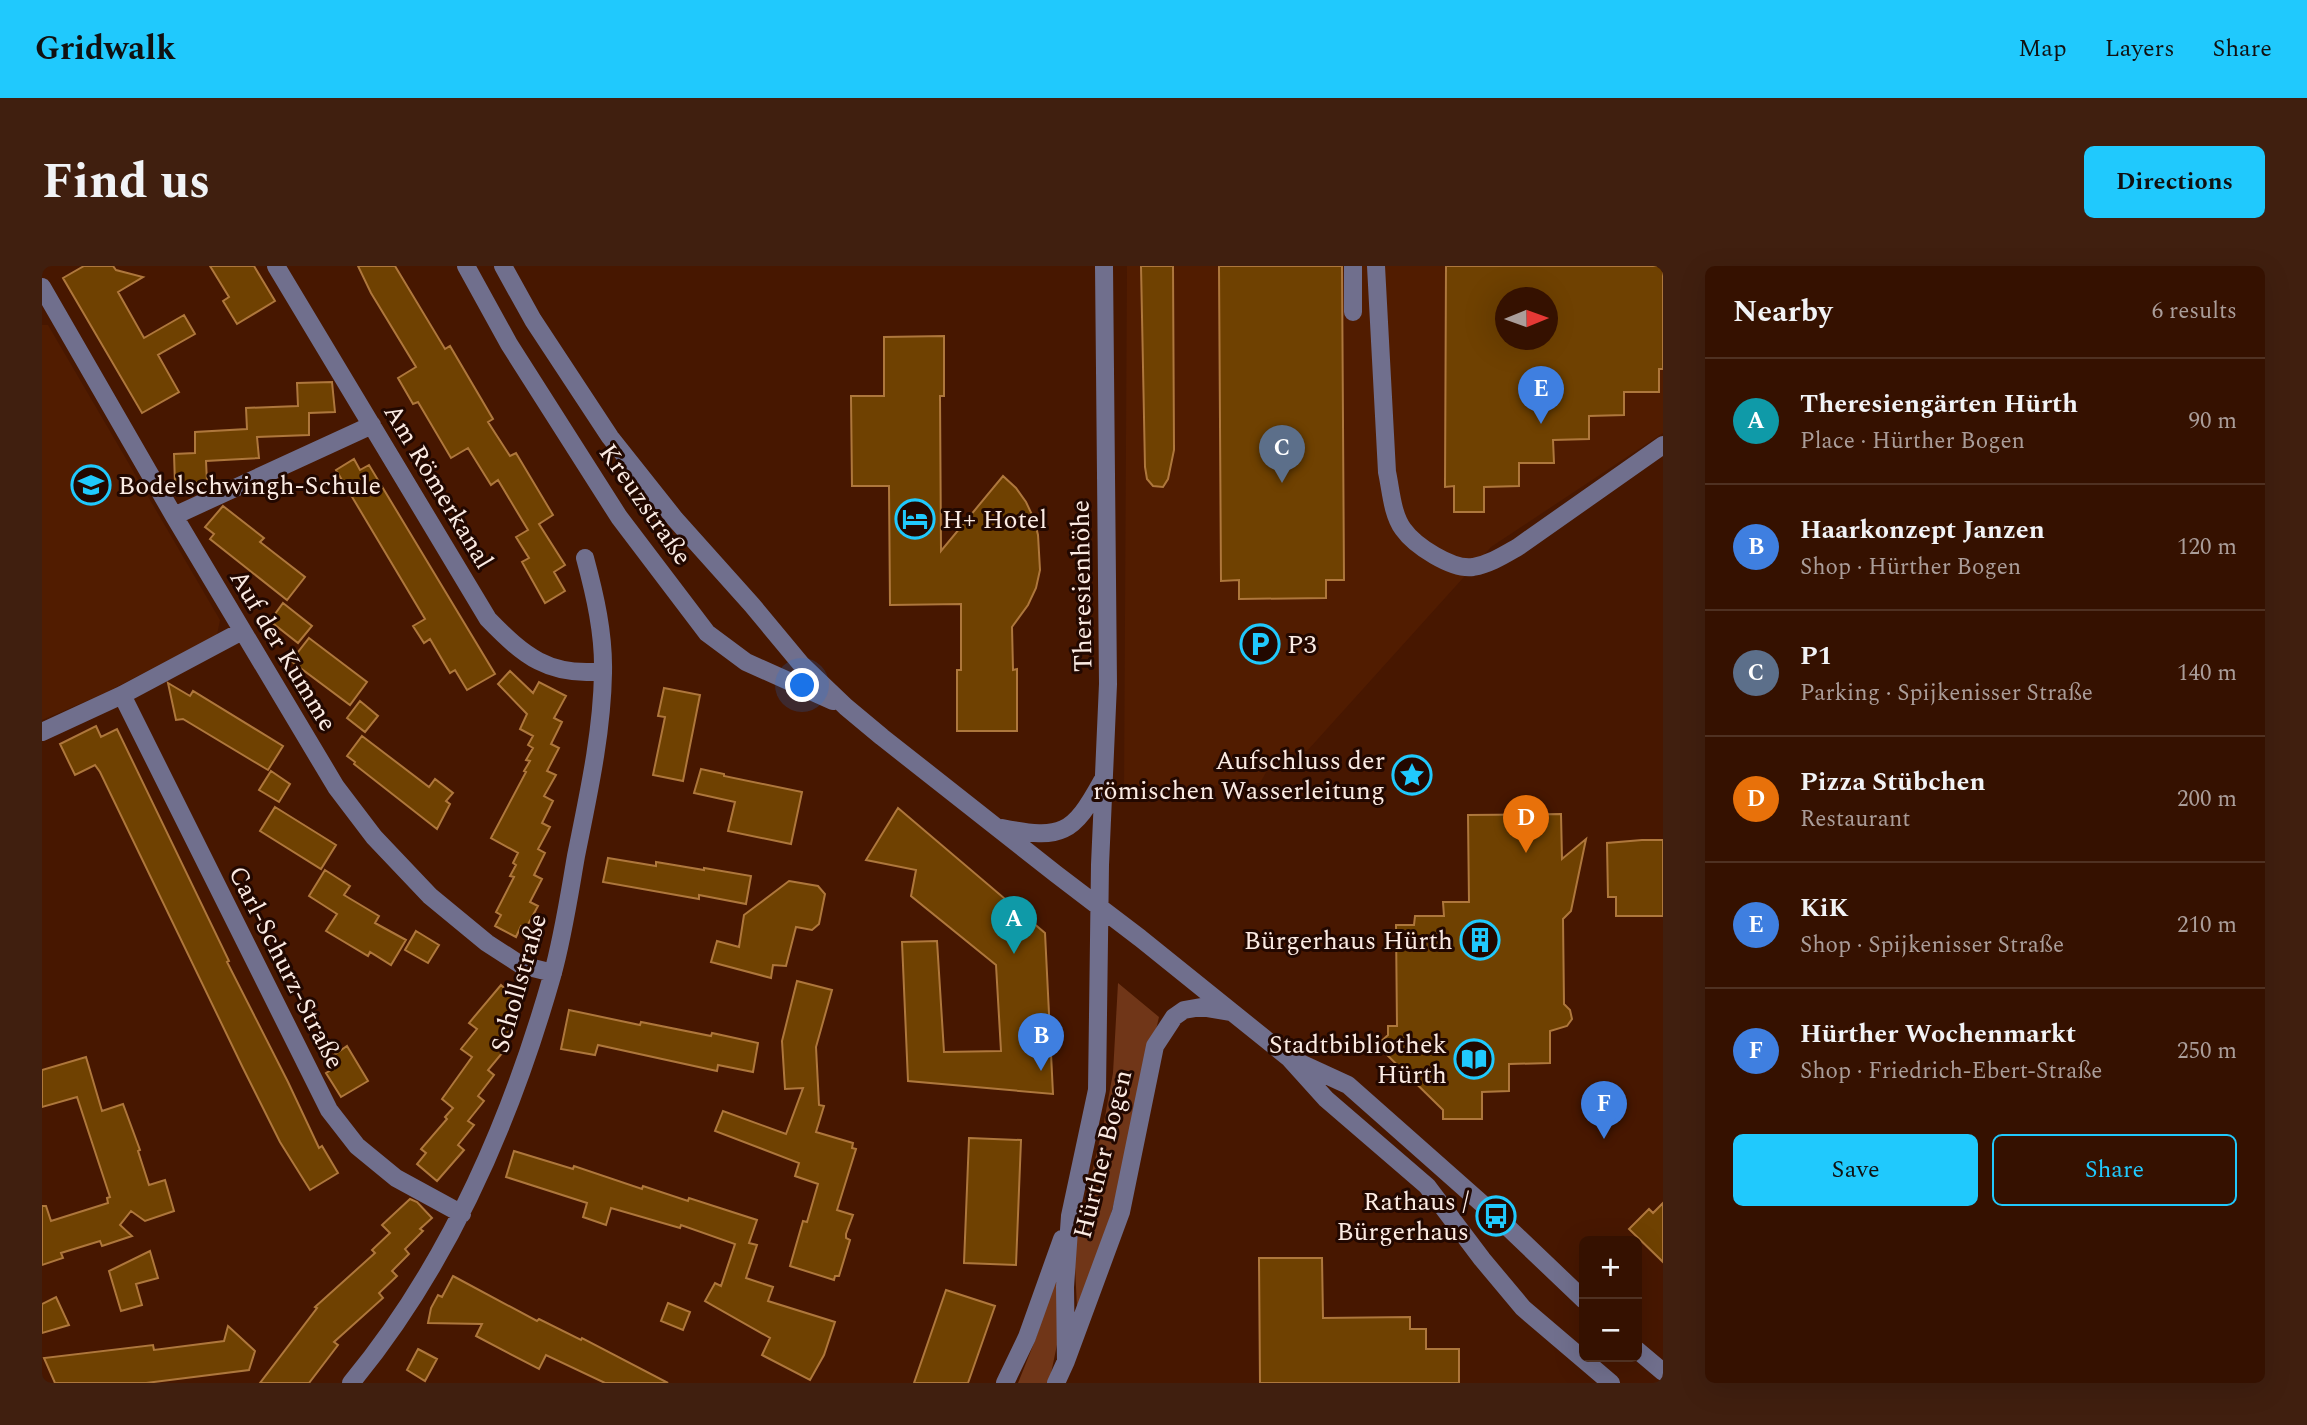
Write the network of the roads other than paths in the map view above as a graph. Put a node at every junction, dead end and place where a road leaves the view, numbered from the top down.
1 (276, 266) edge
2 (466, 266) edge
3 (503, 266) edge
4 (1104, 266) edge
5 (1353, 266) edge
6 (1376, 266) edge
7 (42, 287) edge
8 (1353, 312) dead end
9 (372, 425) junction
10 (1663, 445) edge
11 (174, 516) junction
12 (585, 558) dead end
13 (242, 631) junction
14 (603, 671) junction
15 (122, 695) junction
16 (846, 707) junction
17 (42, 732) edge
18 (1105, 776) junction
19 (999, 828) junction
20 (1099, 906) junction
21 (553, 973) junction
22 (1230, 1012) junction
23 (1289, 1058) junction
24 (462, 1214) junction
25 (1070, 1216) junction
26 (1583, 1299) edge
27 (1642, 1354) edge
28 (1066, 1362) junction
29 (1663, 1372) edge
30 (351, 1383) edge
31 (1005, 1383) edge
32 (1056, 1383) edge
33 (1611, 1383) edge

1 - 9 street, Am Römerkanal
2 - 16 street, Kreuzstraße
3 - 16 street, Kreuzstraße
4 - 18 street, Theresienhöhe
5 - 8 street
6 - 10 street
7 - 11 street, Auf der Kumme
9 - 11 street
9 - 14 street, Am Römerkanal
11 - 13 street, Auf der Kumme
12 - 14 street, Schollstraße
13 - 15 street
13 - 21 street, Auf der Kumme
14 - 21 street, Schollstraße
15 - 17 street
15 - 24 street, Carl-Schurz-Straße
16 - 19 street, Kreuzstraße
18 - 19 street, Kreuzstraße
18 - 20 street, Theresienhöhe
19 - 20 street, Kreuzstraße
20 - 22 street, Kreuzstraße
20 - 25 street, Hürther Bogen
21 - 24 street, Schollstraße
22 - 23 street, Kreuzstraße
22 - 28 street, Hürther Bogen
23 - 26 street
23 - 33 street
24 - 30 street, Schollstraße
25 - 28 street, Hürther Bogen
25 - 31 street, Hürther Bogen
27 - 29 street
28 - 32 street, Hürther Bogen

